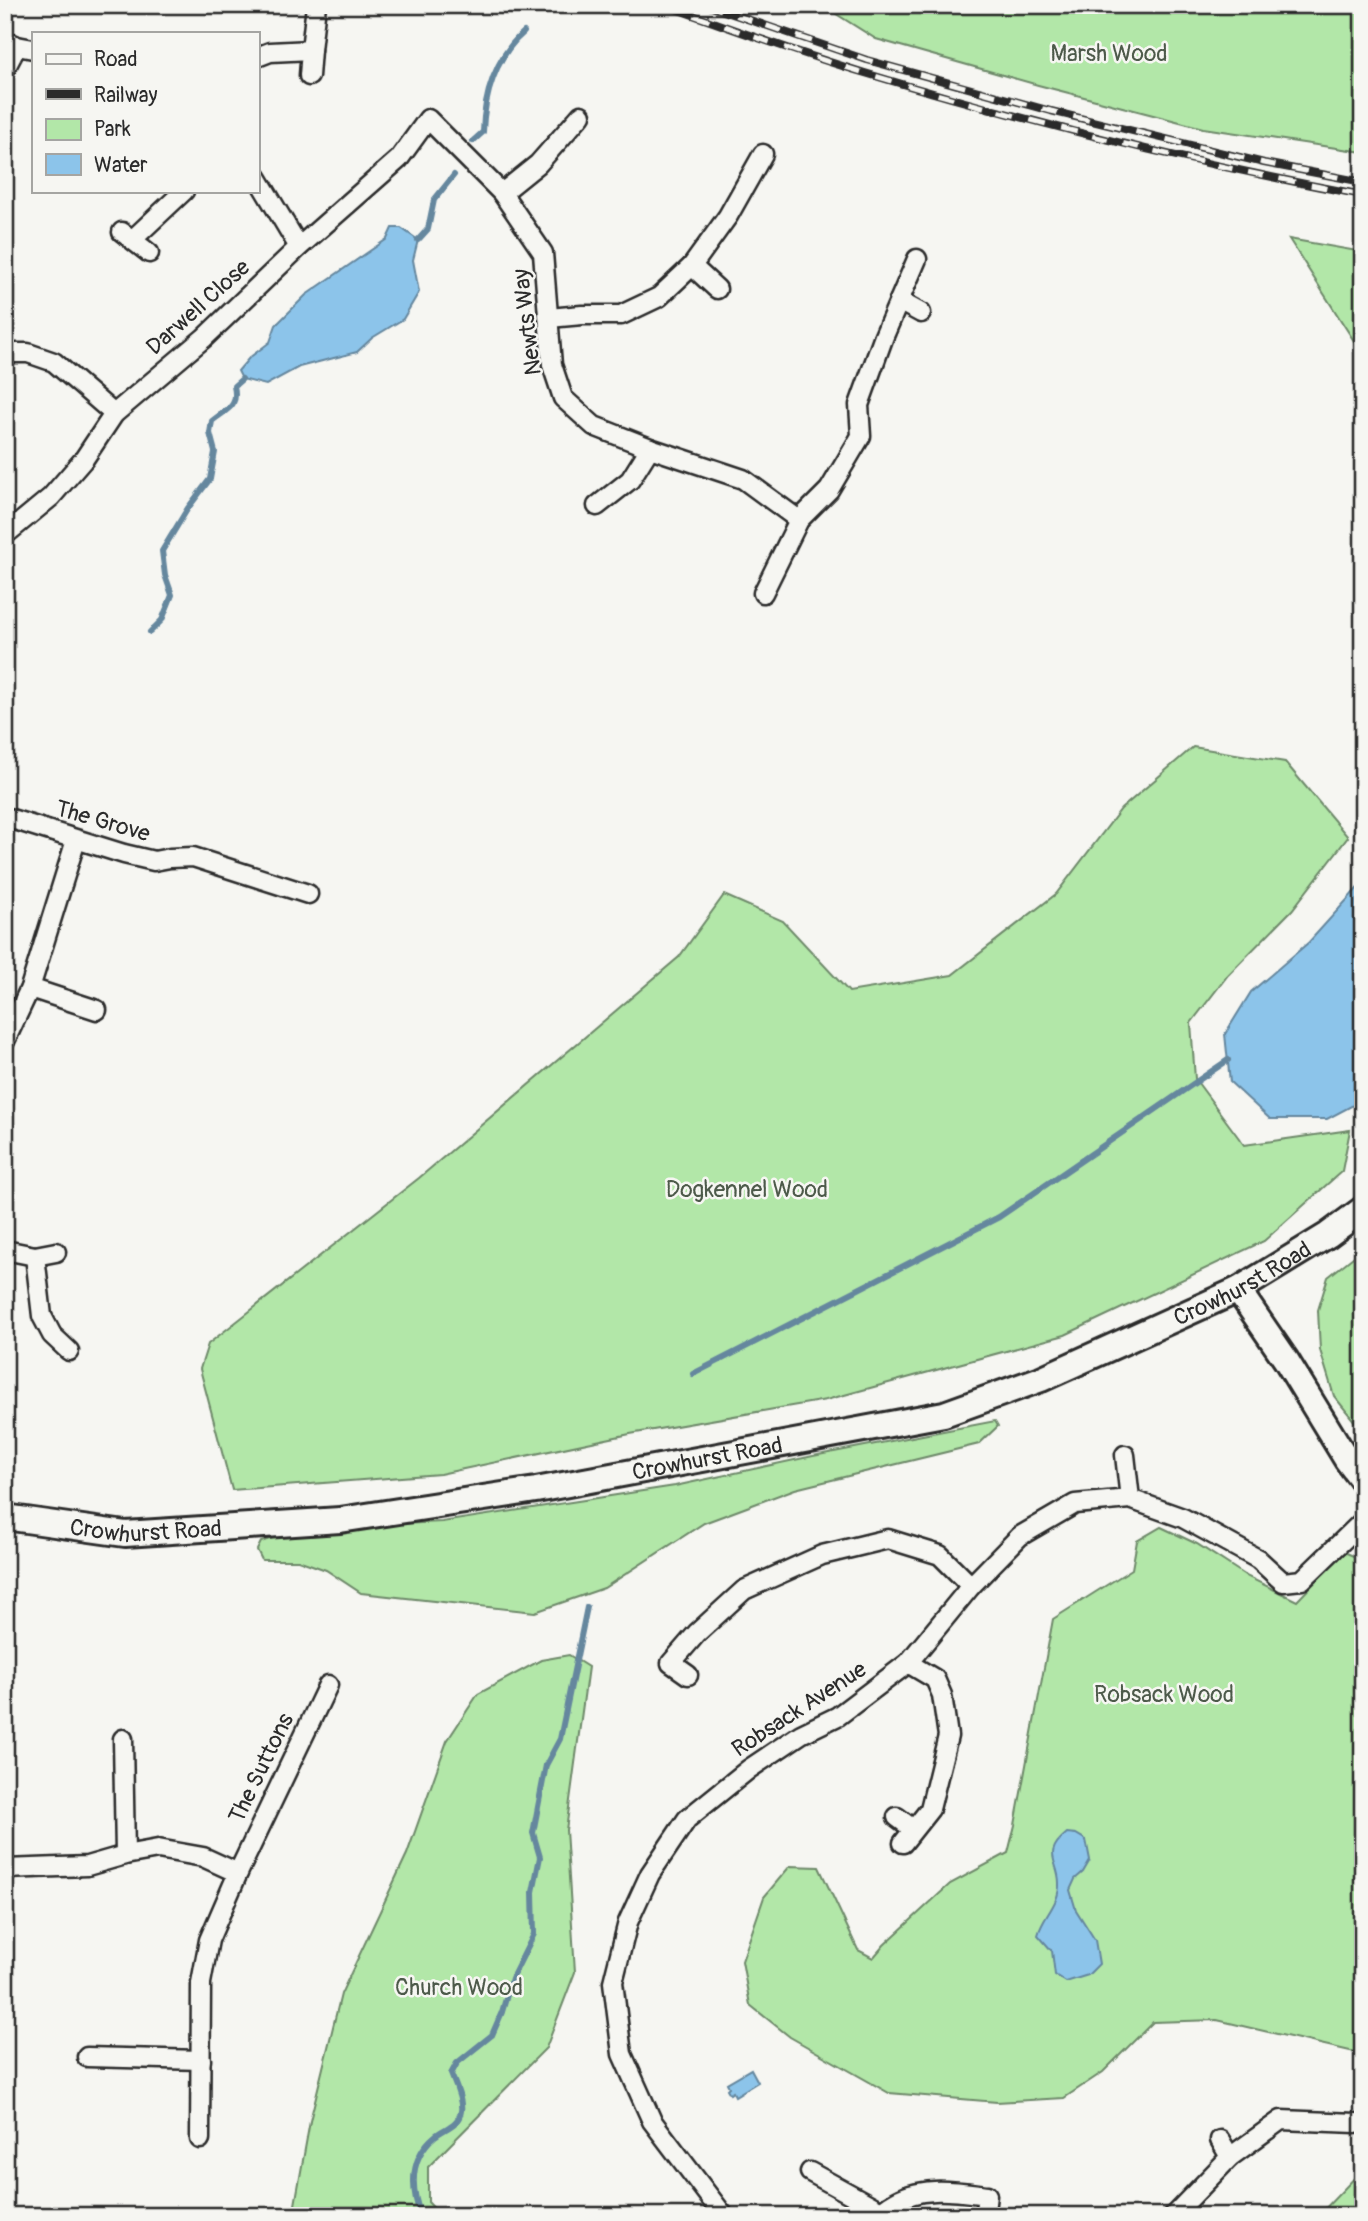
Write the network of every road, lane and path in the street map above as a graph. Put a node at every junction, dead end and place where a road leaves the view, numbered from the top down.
1 (316, 5) edge
2 (19, 45) edge
3 (310, 50) junction
4 (259, 56) edge
5 (5, 69) edge
6 (309, 76) dead end
7 (581, 115) dead end
8 (428, 119) joint
9 (763, 154) dead end
10 (259, 181) edge
11 (183, 192) edge
12 (502, 193) junction
13 (299, 247) junction
14 (149, 253) dead end
15 (917, 259) dead end
16 (692, 266) junction
17 (717, 289) dead end
18 (899, 301) junction
19 (921, 313) dead end
20 (549, 318) junction
21 (5, 353) edge
22 (114, 414) junction
23 (650, 448) junction
24 (597, 506) dead end
25 (799, 520) junction
26 (5, 535) edge
27 (763, 593) dead end
28 (5, 817) edge
29 (76, 840) junction
30 (308, 894) dead end
31 (30, 988) junction
32 (97, 1010) dead end
33 (5, 1041) edge
34 (1363, 1209) edge
35 (5, 1250) edge
36 (56, 1252) dead end
37 (35, 1256) junction
38 (1238, 1290) junction
39 (69, 1351) dead end
40 (1125, 1455) dead end
41 (1363, 1481) edge
42 (1129, 1499) junction
43 (5, 1517) edge
44 (1363, 1521) edge
45 (971, 1586) junction
46 (908, 1663) junction
47 (688, 1675) dead end
48 (328, 1685) dead end
49 (123, 1740) dead end
50 (897, 1817) dead end
51 (125, 1855) junction
52 (5, 1869) edge
53 (238, 1872) junction
54 (88, 2057) dead end
55 (201, 2060) junction
56 (1356, 2123) dead end
57 (200, 2139) dead end
58 (1220, 2140) dead end
59 (1230, 2157) junction
60 (810, 2172) dead end
61 (985, 2211) dead end
62 (881, 2213) edge
63 (723, 2216) edge
64 (1173, 2216) edge

1 - 3 street
2 - 5 street
3 - 4 street
3 - 6 street
7 - 12 street
8 - 12 street, Newts Way
8 - 13 street, Darwell Close
9 - 16 street
10 - 13 street
11 - 14 street
12 - 20 street, Newts Way
13 - 22 street, Darwell Close
15 - 18 street
16 - 17 street
16 - 20 street
18 - 19 street
18 - 25 street
20 - 23 street, Newts Way
21 - 22 street
22 - 26 street, Darwell Close
23 - 24 street
23 - 25 street, Newts Way
25 - 27 street
28 - 29 street, The Grove
29 - 30 street, The Grove
29 - 31 street
31 - 32 street
31 - 33 street
34 - 38 main road, Crowhurst Road
35 - 37 street
36 - 37 street
37 - 39 street
38 - 41 main road
38 - 43 main road, Crowhurst Road
40 - 42 street
42 - 44 street, Robsack Avenue
42 - 45 street, Robsack Avenue
45 - 46 street, Robsack Avenue
45 - 47 street
46 - 50 street
46 - 63 street, Robsack Avenue
48 - 53 street, The Suttons
49 - 51 street
51 - 52 street
51 - 53 street
53 - 55 street, The Suttons
54 - 55 street
55 - 57 street, The Suttons
56 - 59 street
58 - 59 street
59 - 64 street
60 - 62 street
61 - 62 street

